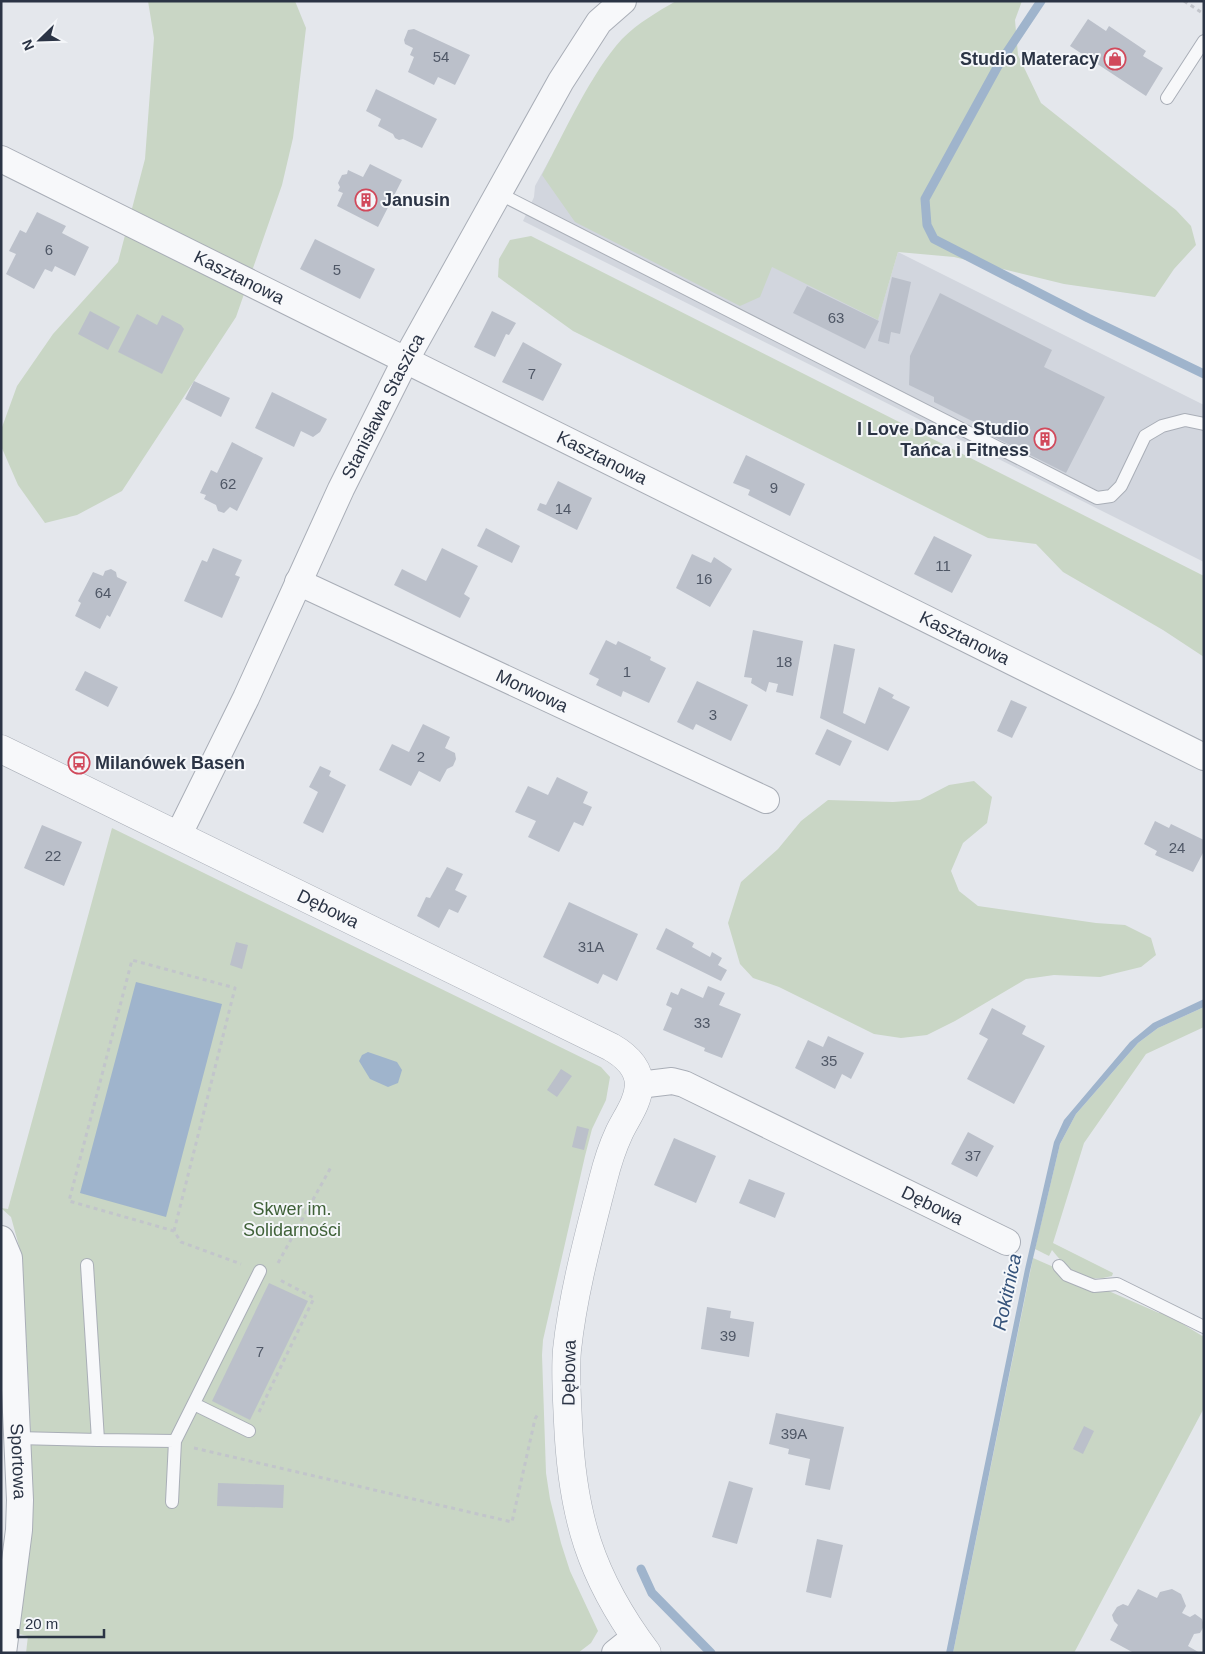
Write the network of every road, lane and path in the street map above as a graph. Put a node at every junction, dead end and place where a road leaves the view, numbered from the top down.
1 (623, 1) edge
2 (1184, 1) edge
3 (1204, 14) edge
4 (1204, 42) edge
5 (1167, 98) dead end
6 (1, 159) edge
7 (498, 193) junction
8 (406, 361) junction
9 (1204, 424) edge
10 (298, 582) junction
11 (1, 749) edge
12 (1204, 757) edge
13 (766, 800) dead end
14 (179, 834) junction
15 (639, 1085) junction
16 (174, 1231) junction
17 (1, 1240) edge
18 (1007, 1242) dead end
19 (87, 1266) dead end
20 (1059, 1266) dead end
21 (260, 1271) junction
22 (1204, 1326) edge
23 (8, 1362) edge
24 (194, 1404) junction
25 (535, 1419) dead end
26 (250, 1431) joint
27 (17, 1438) junction
28 (98, 1440) junction
29 (175, 1441) junction
30 (172, 1502) dead end
31 (632, 1648) edge
32 (3, 1653) edge

1 - 7 street, Stanisława Staszica
2 - 3 path
4 - 5 lane
6 - 8 street, Kasztanowa
7 - 8 street, Stanisława Staszica
7 - 9 lane
8 - 10 street, Stanisława Staszica
8 - 12 street, Kasztanowa
10 - 13 street, Morwowa
10 - 14 street, Stanisława Staszica
11 - 14 street, Dębowa
14 - 15 street, Dębowa
15 - 18 street, Dębowa
15 - 31 street, Dębowa
16 - 16 path
16 - 21 path
17 - 23 street, Sportowa
19 - 28 lane
20 - 22 lane
21 - 24 lane
21 - 26 path
23 - 27 street, Sportowa
24 - 26 lane
24 - 29 lane
25 - 29 path
27 - 28 lane
27 - 32 street, Sportowa
28 - 29 lane
29 - 30 lane

